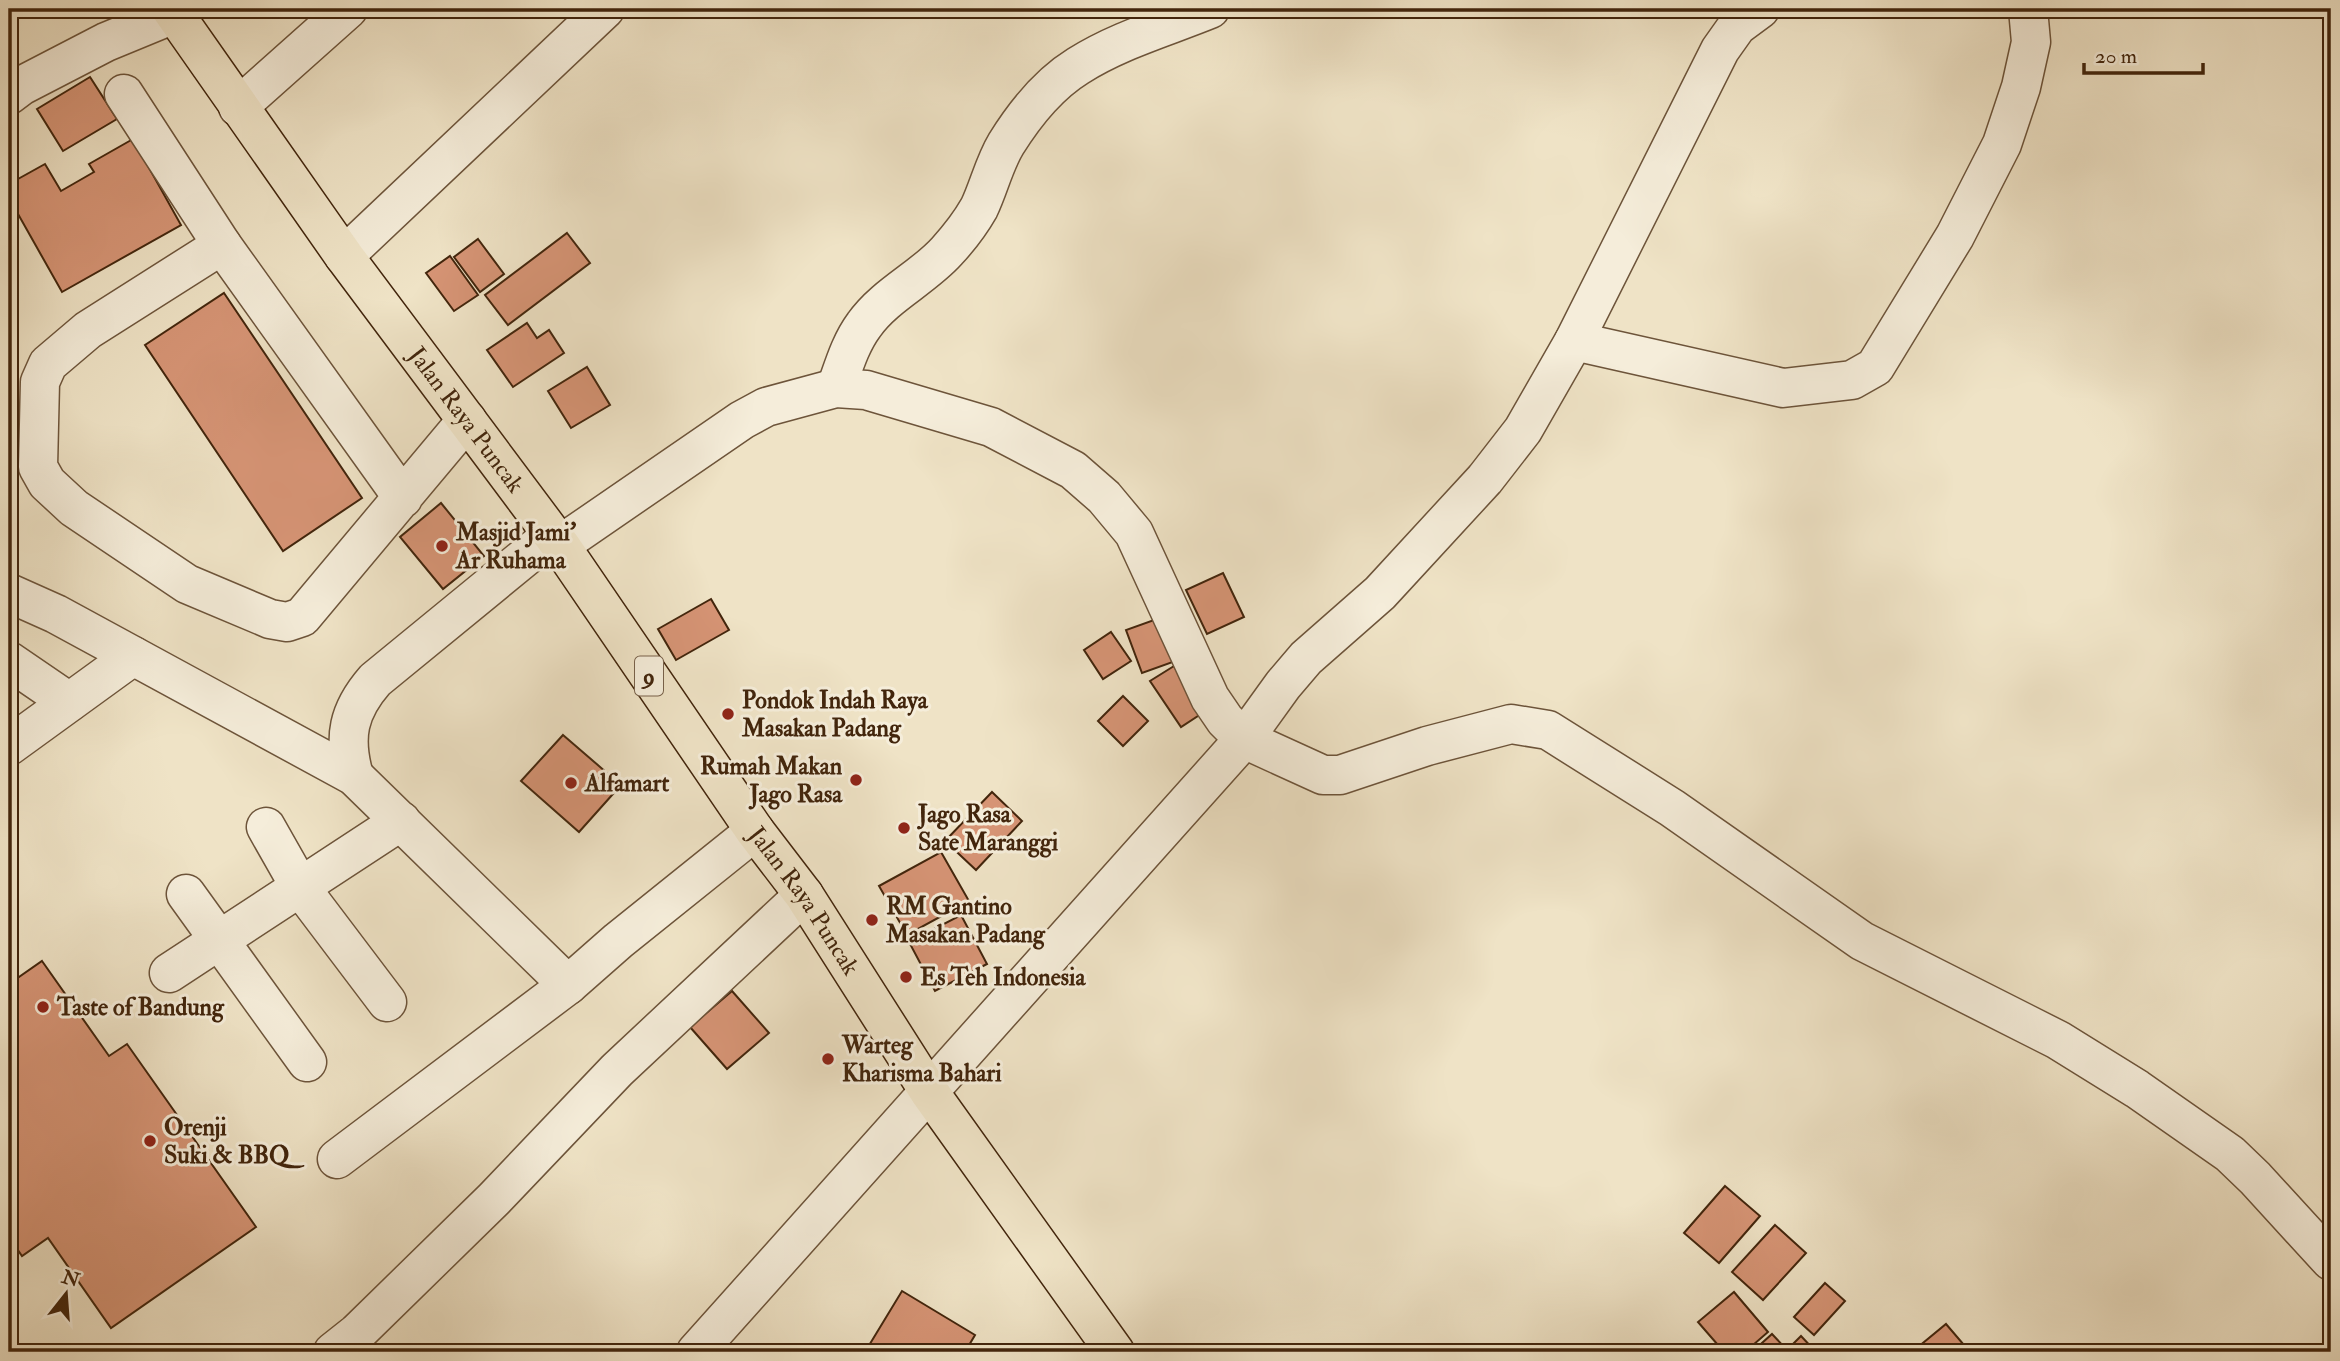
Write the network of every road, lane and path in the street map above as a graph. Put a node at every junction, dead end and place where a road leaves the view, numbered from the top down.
1 (348, 9) edge
2 (605, 9) edge
3 (1210, 9) edge
4 (1760, 9) edge
5 (2028, 9) edge
6 (172, 11) edge
7 (124, 94) dead end
8 (9, 95) edge
9 (238, 107) junction
10 (222, 245) junction
11 (344, 256) junction
12 (1574, 341) junction
13 (836, 388) junction
14 (467, 420) junction
15 (403, 498) junction
16 (556, 540) junction
17 (9, 593) edge
18 (133, 656) junction
19 (9, 661) edge
20 (69, 702) junction
21 (1244, 739) junction
22 (9, 746) edge
23 (354, 776) junction
24 (401, 821) junction
25 (266, 827) dead end
26 (755, 831) junction
27 (300, 887) junction
28 (186, 894) dead end
29 (804, 895) junction
30 (218, 941) junction
31 (169, 973) dead end
32 (568, 985) junction
33 (387, 1002) dead end
34 (307, 1062) dead end
35 (930, 1093) junction
36 (337, 1159) dead end
37 (2331, 1261) edge
38 (333, 1352) edge
39 (696, 1352) edge
40 (1115, 1352) edge

1 - 9 street
2 - 11 street
3 - 13 street
4 - 12 street
5 - 12 street
6 - 8 street
6 - 9 highway, Jalan Raya Puncak / 9
7 - 10 street
9 - 11 highway, Jalan Raya Puncak / 9
10 - 15 street
10 - 15 street
11 - 14 highway, Jalan Raya Puncak / 9
12 - 21 street
13 - 16 street
13 - 21 street
14 - 15 street
14 - 16 highway, Jalan Raya Puncak / 9
16 - 23 street
16 - 26 highway, Jalan Raya Puncak / 9
17 - 18 street
18 - 20 street
18 - 23 street
19 - 20 street
20 - 22 street
21 - 35 street
21 - 37 street
23 - 24 street
24 - 27 street
24 - 32 street
25 - 27 street
26 - 29 highway, Jalan Raya Puncak / 9
26 - 32 street
27 - 30 street
27 - 33 street
28 - 30 street
29 - 35 highway, Jalan Raya Puncak / 9
29 - 38 street
30 - 31 street
30 - 34 street
32 - 36 street
35 - 39 street
35 - 40 highway, Jalan Raya Puncak / 9

